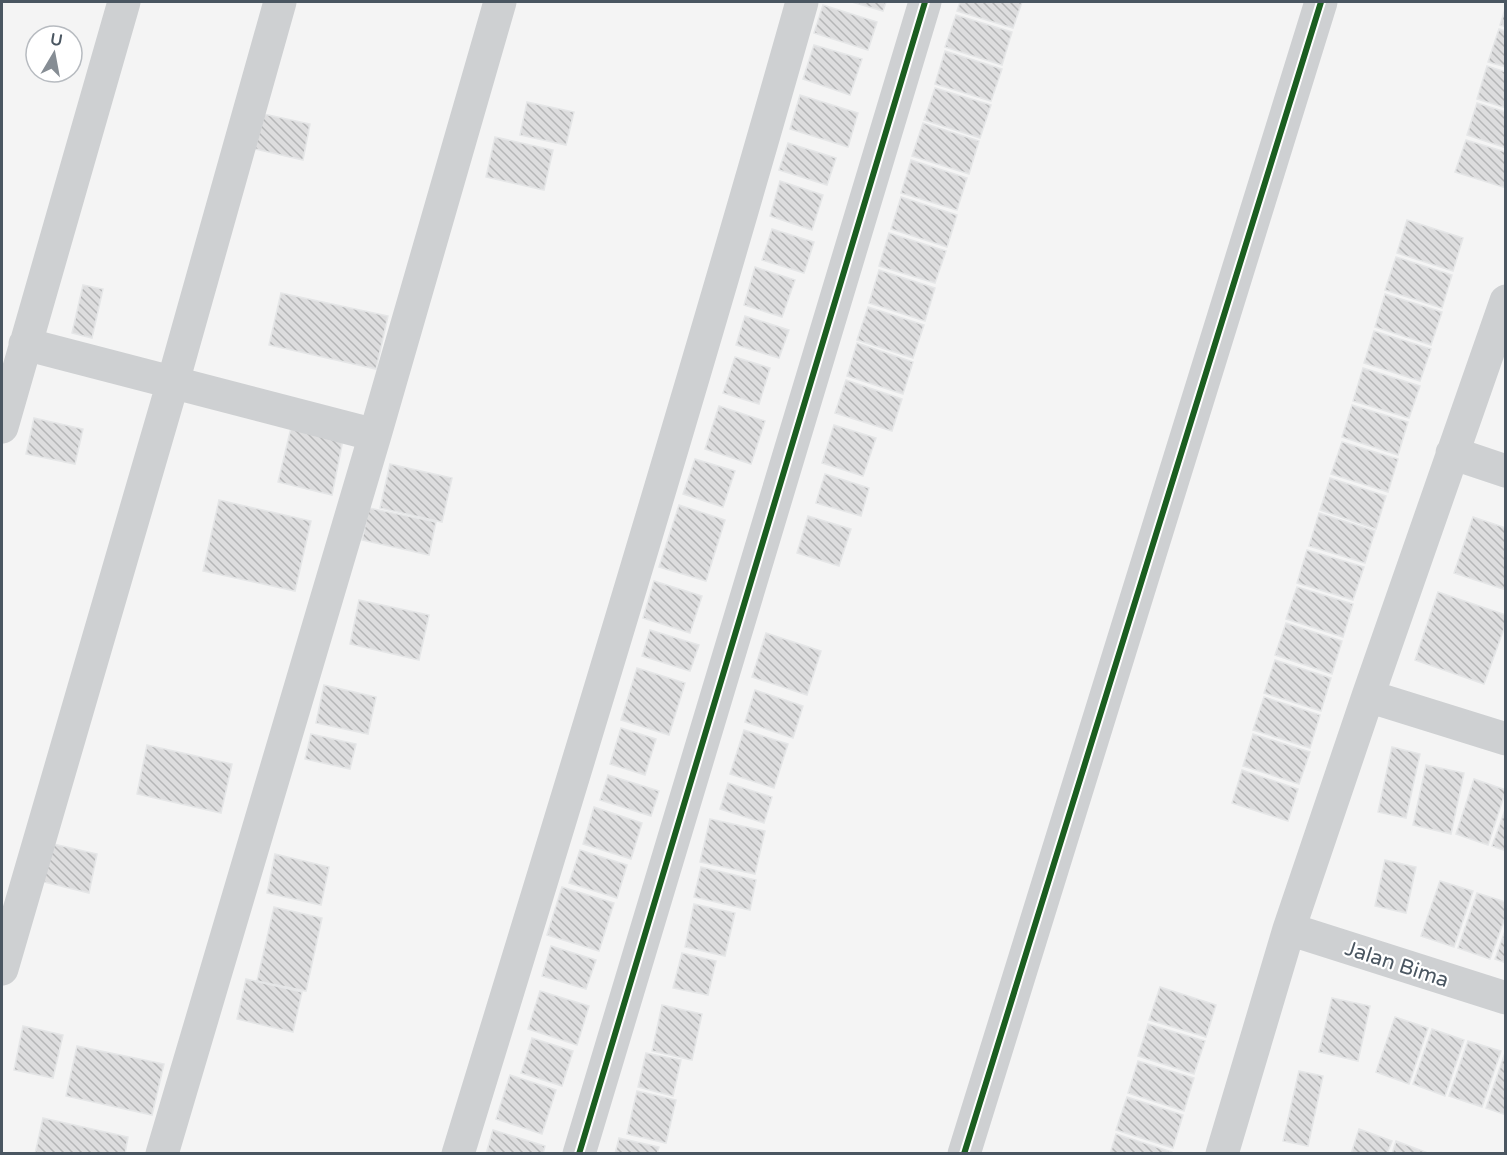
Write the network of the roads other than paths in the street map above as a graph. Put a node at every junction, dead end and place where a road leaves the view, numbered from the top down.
1 (124, 2) edge
2 (280, 2) edge
3 (500, 2) edge
4 (802, 2) edge
5 (925, 2) edge
6 (1321, 2) edge
7 (1506, 301) edge
8 (25, 344) junction
9 (173, 382) junction
10 (2, 427) edge
11 (375, 435) junction
12 (1452, 453) junction
13 (1506, 471) edge
14 (1368, 696) junction
15 (1506, 740) edge
16 (1290, 929) junction
17 (2, 969) edge
18 (1506, 998) edge
19 (162, 1154) edge
20 (458, 1154) edge
21 (579, 1154) edge
22 (964, 1154) edge
23 (1222, 1154) edge

1 - 8 street
2 - 9 street
3 - 11 street
4 - 20 street
5 - 21 street
6 - 22 street
7 - 12 street
8 - 9 street
8 - 10 street
9 - 11 street
9 - 17 street
11 - 19 street
12 - 13 street
12 - 14 street
14 - 15 street
14 - 16 street
16 - 18 street, Jalan Bima
16 - 23 street

